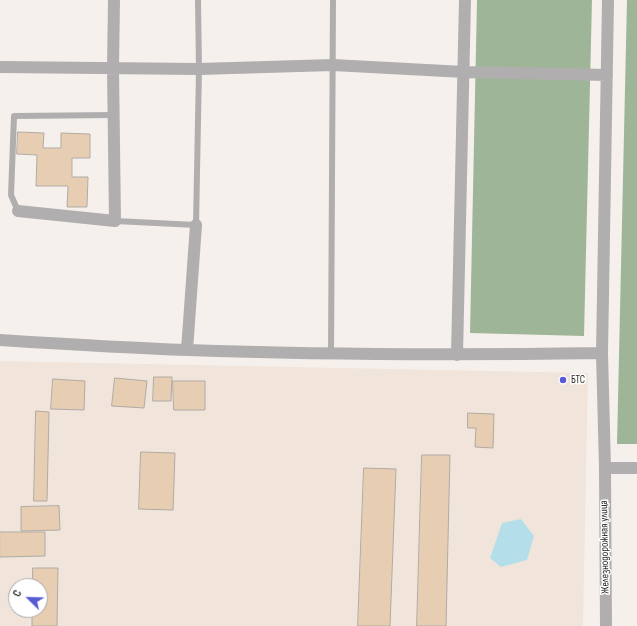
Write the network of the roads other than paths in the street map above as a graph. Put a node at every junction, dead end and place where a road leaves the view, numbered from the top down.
1 (114, 0) edge
2 (198, 0) edge
3 (333, 0) edge
4 (465, 0) edge
5 (608, 0) edge
6 (333, 65) junction
7 (0, 67) edge
8 (113, 69) junction
9 (200, 69) junction
10 (464, 72) junction
11 (607, 75) junction
12 (114, 115) junction
13 (18, 211) joint
14 (115, 221) junction
15 (196, 225) junction
16 (0, 340) edge
17 (187, 350) junction
18 (602, 353) junction
19 (330, 354) junction
20 (457, 355) junction
21 (605, 468) junction
22 (637, 468) edge
23 (606, 626) edge

1 - 8 street
2 - 9 lane
3 - 6 lane
4 - 10 street
5 - 11 street, Железнодорожная улица
6 - 9 street
6 - 10 street
6 - 19 lane
7 - 8 street
8 - 9 street
8 - 12 street
9 - 15 lane
10 - 11 street
10 - 20 street
11 - 18 street, Железнодорожная улица
12 - 13 lane
12 - 14 street
13 - 14 street
14 - 15 lane
15 - 17 street
16 - 17 street
17 - 19 street
18 - 20 street
18 - 21 street, Железнодорожная улица
19 - 20 street
21 - 22 street
21 - 23 street, Железнодорожная улица

